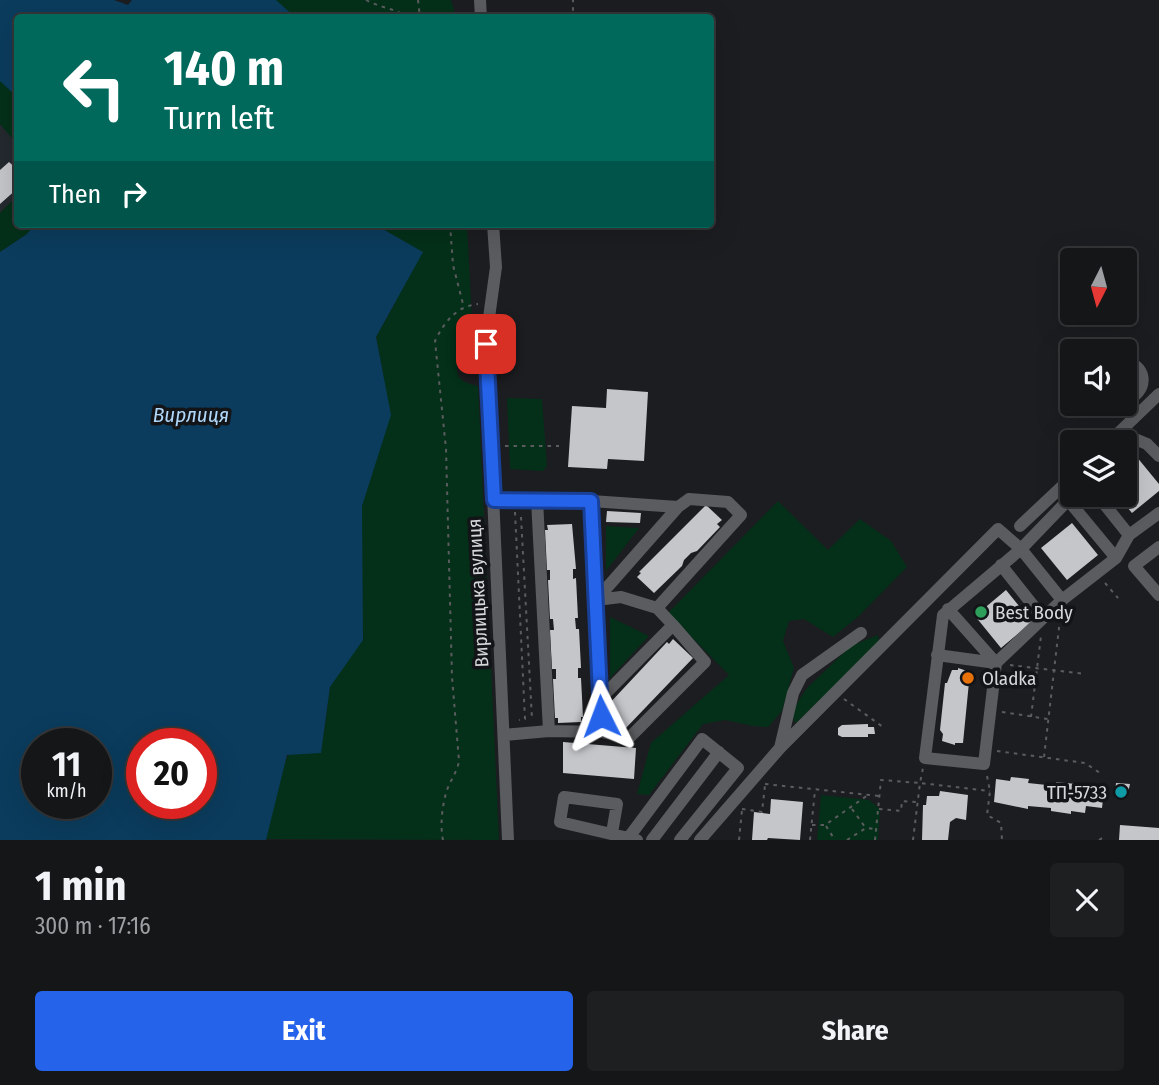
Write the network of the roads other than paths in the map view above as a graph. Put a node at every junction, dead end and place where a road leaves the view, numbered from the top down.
1 (493, 228) edge
2 (1137, 367) edge
3 (1138, 394) joint
4 (1159, 394) edge
5 (1148, 405) junction
6 (1159, 416) edge
7 (1122, 430) edge
8 (1137, 439) edge
9 (1159, 456) edge
10 (1060, 488) edge
11 (494, 500) junction
12 (537, 500) junction
13 (591, 501) junction
14 (678, 507) junction
15 (1061, 507) edge
16 (1078, 507) edge
17 (1107, 507) edge
18 (1159, 513) edge
19 (1020, 526) dead end
20 (1129, 535) junction
21 (1159, 547) edge
22 (1021, 549) junction
23 (1116, 558) junction
24 (1001, 565) junction
25 (1159, 596) edge
26 (596, 600) junction
27 (1062, 600) junction
28 (657, 608) junction
29 (948, 609) junction
30 (1043, 618) junction
31 (674, 625) junction
32 (861, 633) dead end
33 (937, 655) junction
34 (996, 663) junction
35 (600, 699) junction
36 (550, 731) junction
37 (602, 733) junction
38 (504, 734) junction
39 (780, 748) junction
40 (719, 752) junction
41 (612, 833) junction
42 (633, 839) edge
43 (508, 840) edge
44 (652, 840) edge
45 (680, 840) edge
46 (700, 840) edge

1 - 11 street, Вирлицька вулиця
2 - 3 street
3 - 5 street
4 - 5 street
5 - 6 street
5 - 7 street
8 - 9 street
10 - 19 street
11 - 12 street
11 - 38 street, Вирлицька вулиця
12 - 13 street
12 - 36 street
13 - 14 street
13 - 26 street
14 - 26 street
14 - 28 street
15 - 22 street
16 - 23 street
17 - 20 street
18 - 20 street
20 - 23 street
21 - 25 street
22 - 24 street
22 - 27 street
22 - 39 street
23 - 27 street
24 - 29 street
24 - 30 street
26 - 28 street
26 - 35 street
27 - 30 street
28 - 31 street
29 - 33 street
29 - 34 street
30 - 34 street
31 - 35 street
31 - 37 street
32 - 39 street
33 - 34 street
33 - 34 street
35 - 37 street
36 - 37 street
36 - 38 street
38 - 43 street, Вирлицька вулиця
39 - 46 street
40 - 42 street
40 - 44 street
40 - 45 street
41 - 41 street
41 - 42 street

